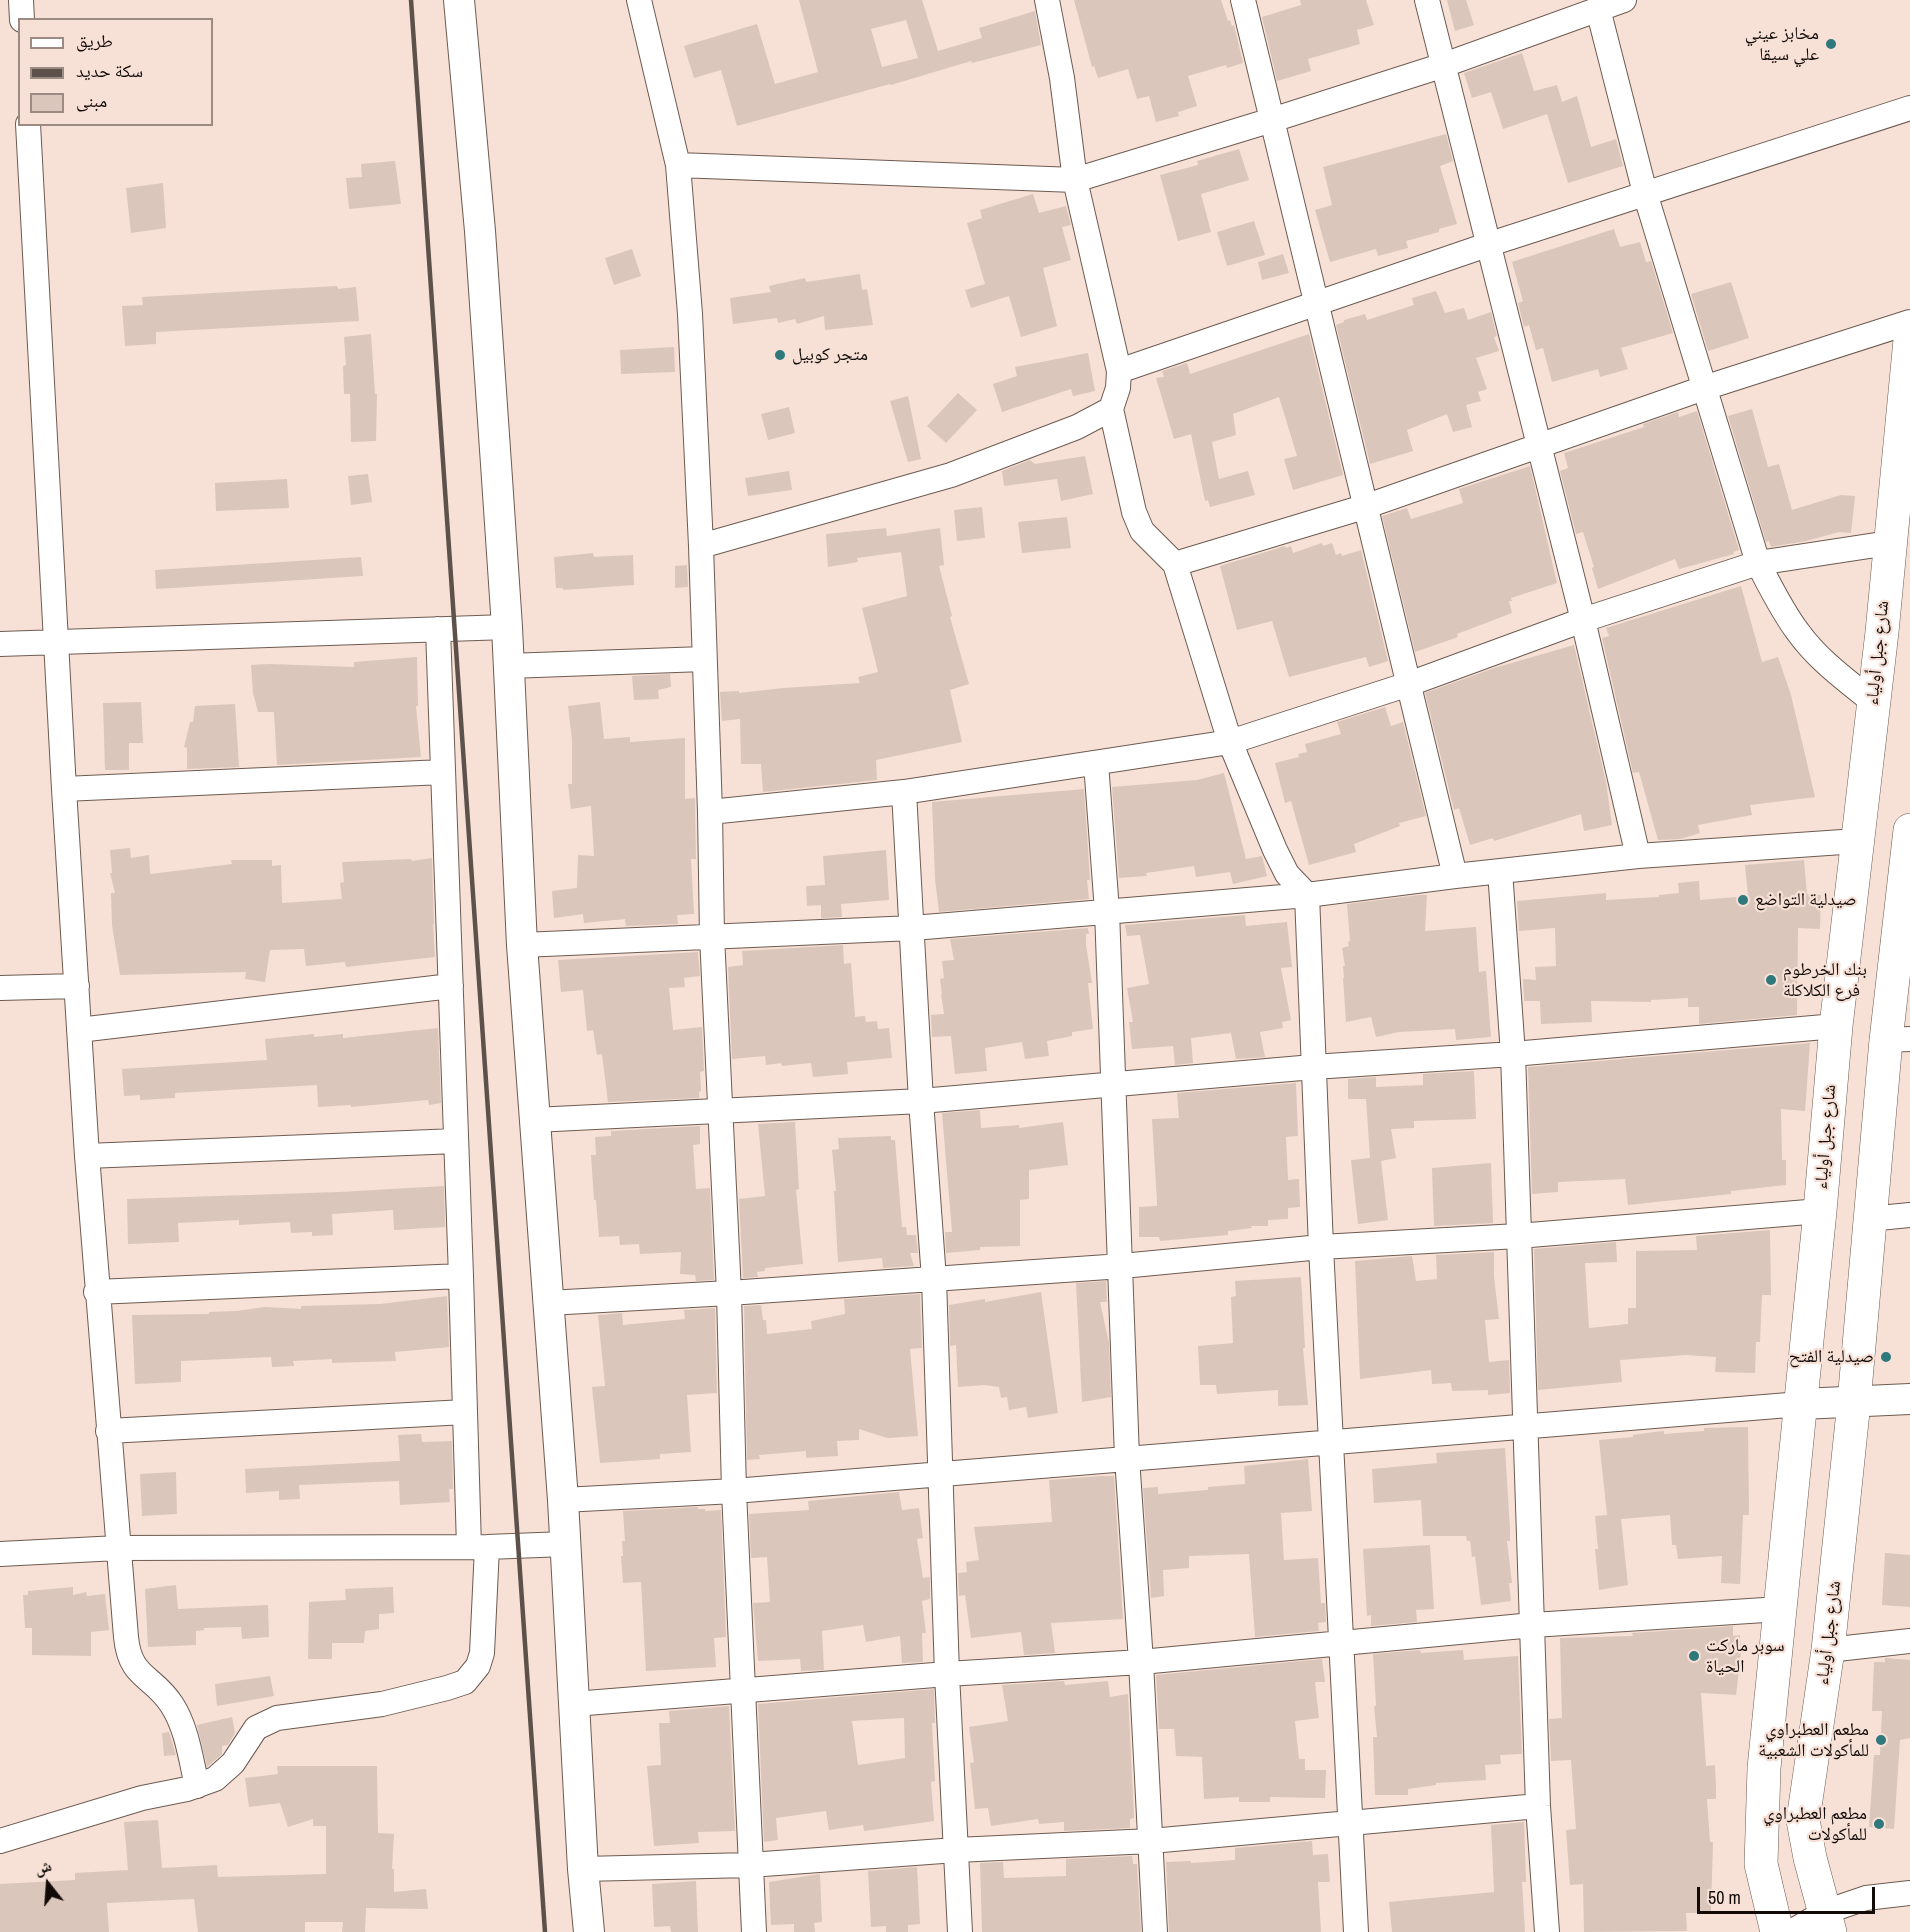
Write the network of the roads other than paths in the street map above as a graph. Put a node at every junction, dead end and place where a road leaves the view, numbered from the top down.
1 (21, 0) edge
2 (459, 0) edge
3 (639, 0) edge
4 (1047, 0) edge
5 (1243, 0) edge
6 (1427, 0) edge
7 (1614, 3) edge
8 (22, 18) edge
9 (1444, 65) junction
10 (1910, 108) edge
11 (1272, 120) junction
12 (28, 126) edge
13 (678, 165) junction
14 (1076, 180) junction
15 (1645, 194) junction
16 (1487, 245) junction
17 (1318, 305) junction
18 (1910, 322) edge
19 (1910, 340) edge
20 (1119, 371) junction
21 (1704, 388) junction
22 (1111, 409) junction
23 (1538, 445) junction
24 (1367, 506) junction
25 (1889, 543) junction
26 (701, 546) junction
27 (1758, 563) junction
28 (1174, 564) junction
29 (1583, 620) junction
30 (507, 627) junction
31 (438, 629) junction
32 (56, 641) junction
33 (0, 644) edge
34 (704, 659) junction
35 (508, 666) junction
36 (1409, 684) junction
37 (1873, 702) junction
38 (1230, 742) junction
39 (1096, 763) junction
40 (443, 772) junction
41 (64, 789) junction
42 (904, 792) junction
43 (710, 812) junction
44 (1910, 830) edge
45 (1857, 841) junction
46 (1638, 856) junction
47 (1908, 862) edge
48 (1500, 871) junction
49 (1455, 876) junction
50 (1307, 895) junction
51 (1107, 911) junction
52 (913, 928) junction
53 (712, 936) junction
54 (522, 945) junction
55 (77, 986) junction
56 (451, 986) junction
57 (0, 988) edge
58 (1836, 1026) junction
59 (80, 1030) junction
60 (1898, 1040) edge
61 (1513, 1054) junction
62 (1313, 1067) junction
63 (1114, 1085) junction
64 (921, 1101) junction
65 (720, 1112) junction
66 (534, 1120) junction
67 (456, 1141) junction
68 (87, 1156) junction
69 (1820, 1211) junction
70 (1910, 1215) edge
71 (1869, 1219) junction
72 (1518, 1236) junction
73 (1321, 1247) junction
74 (1122, 1266) junction
75 (461, 1276) junction
76 (934, 1279) junction
77 (96, 1293) junction
78 (729, 1293) junction
79 (548, 1303) junction
80 (1910, 1399) edge
81 (1854, 1402) junction
82 (1801, 1404) junction
83 (465, 1412) junction
84 (1525, 1428) junction
85 (108, 1431) junction
86 (1332, 1442) junction
87 (1128, 1458) junction
88 (941, 1475) junction
89 (734, 1491) junction
90 (563, 1500) junction
91 (565, 1544) junction
92 (478, 1547) junction
93 (118, 1548) junction
94 (0, 1554) edge
95 (1780, 1609) junction
96 (1533, 1625) junction
97 (1910, 1641) edge
98 (1340, 1643) junction
99 (1828, 1650) junction
100 (1142, 1662) junction
101 (947, 1674) junction
102 (743, 1690) junction
103 (574, 1704) junction
104 (197, 1786) junction
105 (1538, 1806) junction
106 (1351, 1823) junction
107 (0, 1841) edge
108 (1151, 1841) junction
109 (957, 1850) junction
110 (750, 1865) junction
111 (583, 1869) junction
112 (1910, 1893) edge
113 (1827, 1922) edge
114 (589, 1932) edge
115 (754, 1932) edge
116 (960, 1932) edge
117 (1155, 1932) edge
118 (1356, 1932) edge
119 (1547, 1932) edge
120 (1777, 1932) edge
121 (1791, 1932) edge

1 - 8 street
2 - 30 street
3 - 13 street
4 - 14 street
5 - 11 street
6 - 9 street
7 - 9 street
7 - 15 street
9 - 11 street
9 - 16 street
10 - 15 street
11 - 14 street
11 - 17 street
12 - 32 street
13 - 14 street
13 - 26 street
14 - 20 street
15 - 16 street
15 - 21 street
16 - 17 street
16 - 23 street
17 - 20 street
17 - 24 street
18 - 21 street
19 - 25 main road, شارع جبل أولياء
20 - 22 street
21 - 23 street
21 - 27 street
22 - 26 street
22 - 28 street
23 - 24 street
23 - 29 street
24 - 28 street
24 - 36 street
25 - 27 street
25 - 37 main road, شارع جبل أولياء
26 - 34 street
27 - 29 street
27 - 37 street
28 - 38 street
29 - 36 street
29 - 46 street
30 - 31 street
30 - 35 street
31 - 32 street
31 - 40 street
32 - 33 street
32 - 41 street
34 - 35 street
34 - 43 street
35 - 54 street
36 - 38 street
36 - 49 street
37 - 45 main road, شارع جبل أولياء
38 - 39 street
38 - 50 street
39 - 42 street
39 - 51 street
40 - 41 street
40 - 56 street
41 - 55 street
42 - 43 street
42 - 52 street
43 - 53 street
44 - 47 main road, شارع جبل أولياء
45 - 46 street
45 - 58 main road, شارع جبل أولياء
46 - 48 street
47 - 60 main road, شارع جبل أولياء
48 - 49 street
48 - 61 street
49 - 50 street
50 - 51 street
50 - 62 street
51 - 52 street
51 - 63 street
52 - 53 street
52 - 64 street
53 - 54 street
53 - 65 street
54 - 66 street
55 - 57 street
55 - 59 street
56 - 59 street
56 - 67 street
58 - 61 street
58 - 69 main road, شارع جبل أولياء
59 - 68 street
60 - 71 main road, شارع جبل أولياء
61 - 62 street
61 - 72 street
62 - 63 street
62 - 73 street
63 - 64 street
63 - 74 street
64 - 65 street
64 - 76 street
65 - 66 street
65 - 78 street
66 - 79 street
67 - 68 street
67 - 75 street
68 - 77 street
69 - 72 street
69 - 82 main road, شارع جبل أولياء
70 - 71 street
71 - 81 main road, شارع جبل أولياء
72 - 73 street
72 - 84 street
73 - 74 street
73 - 86 street
74 - 76 street
74 - 87 street
75 - 77 street
75 - 83 street
76 - 78 street
76 - 88 street
77 - 85 street
78 - 79 street
78 - 89 street
79 - 90 street
80 - 81 street
81 - 82 street
81 - 99 main road, شارع جبل أولياء
82 - 84 street
82 - 95 main road, شارع جبل أولياء
83 - 85 street
83 - 92 street
84 - 86 street
84 - 96 street
85 - 93 street
86 - 87 street
86 - 98 street
87 - 88 street
87 - 100 street
88 - 89 street
88 - 101 street
89 - 90 street
89 - 102 street
90 - 91 street
91 - 92 street
91 - 103 street
92 - 93 street
92 - 104 street
93 - 94 street
93 - 104 street
95 - 96 street
95 - 120 main road, شارع جبل أولياء
96 - 98 street
96 - 105 street
97 - 99 street
98 - 100 street
98 - 106 street
99 - 113 main road, شارع جبل أولياء
100 - 101 street
100 - 108 street
101 - 102 street
101 - 109 street
102 - 103 street
102 - 110 street
103 - 111 street
104 - 107 street
105 - 106 street
105 - 119 street
106 - 108 street
106 - 118 street
108 - 109 street
108 - 117 street
109 - 110 street
109 - 116 street
110 - 111 street
110 - 115 street
111 - 114 street
112 - 113 street
113 - 121 street

